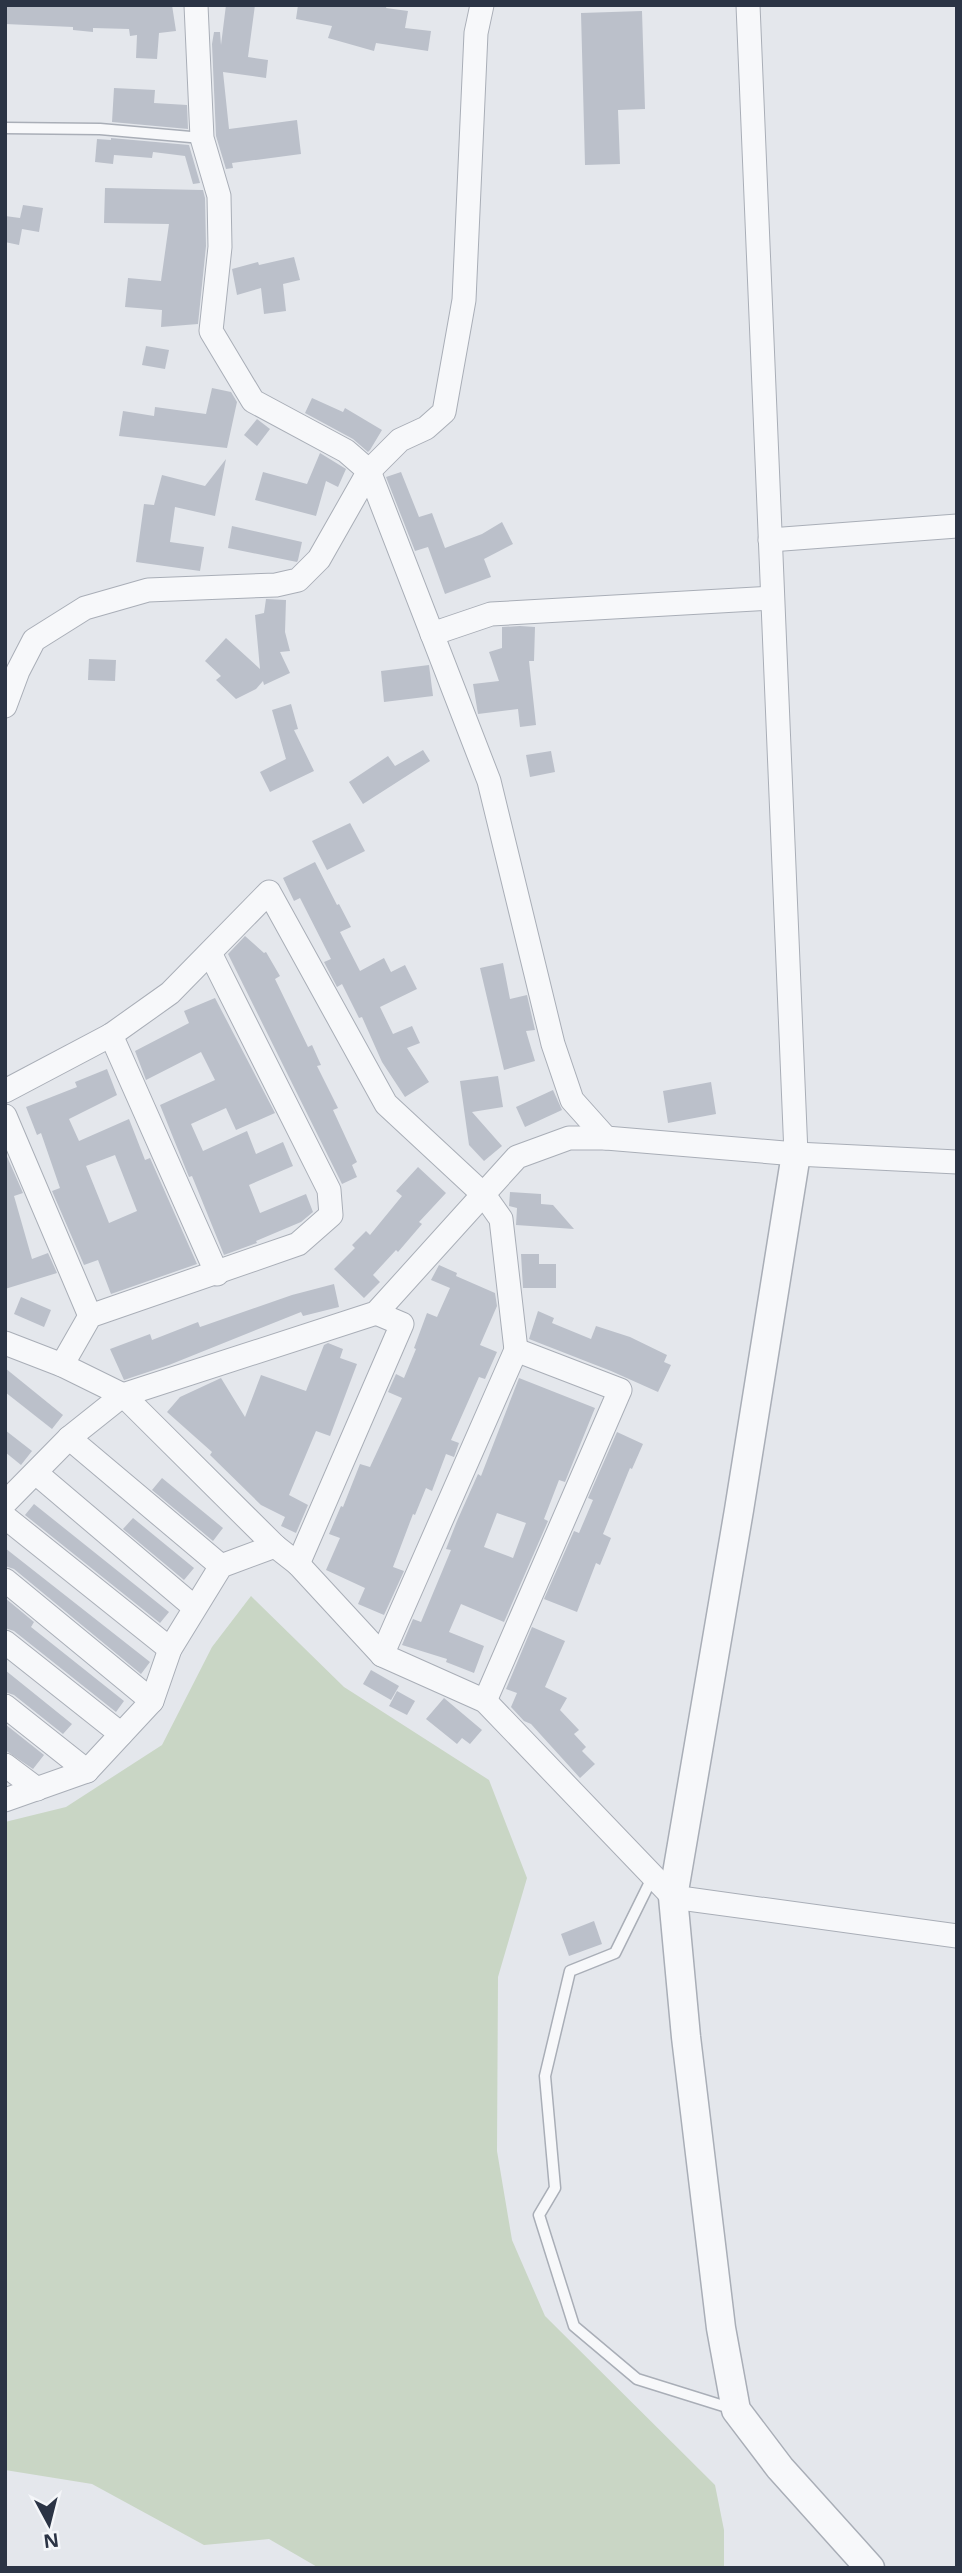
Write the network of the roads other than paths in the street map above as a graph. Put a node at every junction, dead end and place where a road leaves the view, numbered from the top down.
1 (196, 5) edge
2 (482, 5) edge
3 (748, 5) edge
4 (5, 128) edge
5 (202, 138) junction
6 (369, 471) junction
7 (957, 526) edge
8 (770, 540) junction
9 (772, 598) junction
10 (432, 634) junction
11 (5, 706) edge
12 (210, 953) junction
13 (111, 1035) junction
14 (5, 1091) edge
15 (5, 1116) edge
16 (606, 1138) junction
17 (796, 1154) junction
18 (957, 1162) edge
19 (484, 1195) junction
20 (217, 1274) junction
21 (376, 1313) junction
22 (90, 1316) junction
23 (5, 1343) edge
24 (516, 1350) junction
25 (62, 1365) junction
26 (123, 1395) junction
27 (69, 1438) junction
28 (17, 1484) edge
29 (5, 1517) edge
30 (275, 1546) junction
31 (298, 1564) junction
32 (221, 1566) junction
33 (5, 1580) edge
34 (194, 1607) junction
35 (5, 1642) edge
36 (170, 1649) junction
37 (382, 1655) junction
38 (152, 1701) junction
39 (485, 1701) junction
40 (5, 1706) edge
41 (121, 1734) junction
42 (5, 1765) edge
43 (87, 1770) junction
44 (37, 1789) junction
45 (5, 1800) edge
46 (653, 1876) junction
47 (673, 1896) junction
48 (957, 1936) edge
49 (736, 2410) junction
50 (870, 2568) edge

1 - 5 street
2 - 6 street
3 - 8 street
4 - 5 lane
5 - 6 street
6 - 10 street
6 - 11 street
7 - 8 street
8 - 9 street
9 - 10 street
9 - 17 street
10 - 16 street
12 - 13 street
12 - 19 street
12 - 20 street
13 - 14 street
13 - 20 street
15 - 22 street
16 - 17 street
16 - 19 street
17 - 18 street
17 - 47 street
19 - 21 street
19 - 24 street
20 - 22 street
21 - 26 street
21 - 31 street
22 - 25 street
23 - 25 street
24 - 37 street
24 - 39 street
25 - 26 street
26 - 27 street
26 - 30 street
27 - 28 street
27 - 32 street
28 - 34 street
29 - 36 street
30 - 31 street
30 - 32 street
31 - 37 street
32 - 34 street
33 - 38 street
34 - 36 street
35 - 41 street
36 - 38 street
37 - 39 street
38 - 41 street
39 - 46 street
40 - 43 street
41 - 43 street
42 - 44 street
43 - 44 street
44 - 45 street
46 - 47 street
46 - 49 lane
47 - 48 street
47 - 49 street
49 - 50 street

